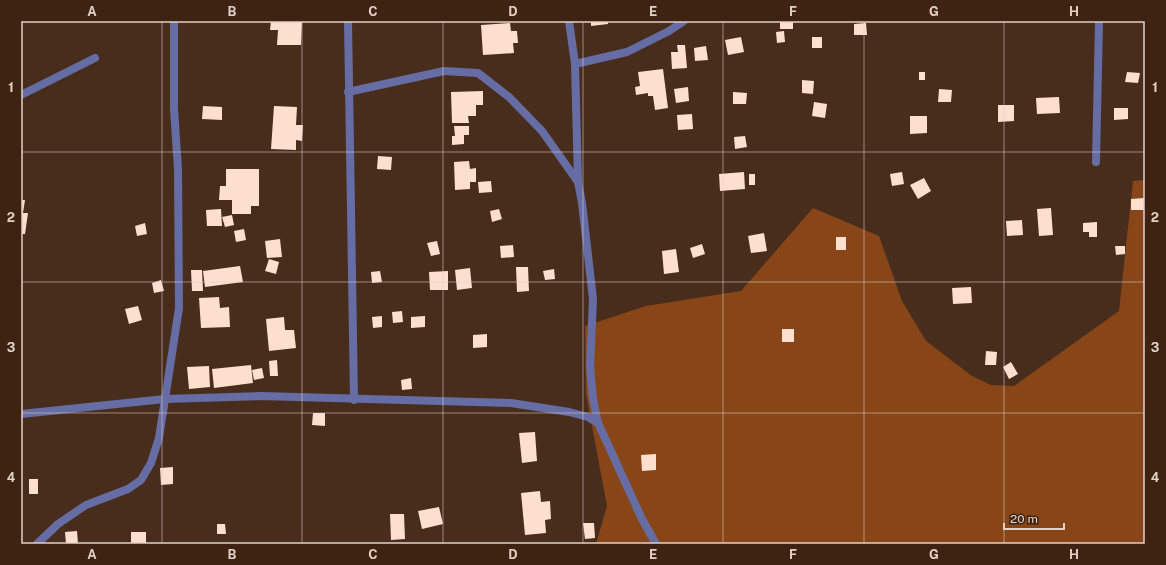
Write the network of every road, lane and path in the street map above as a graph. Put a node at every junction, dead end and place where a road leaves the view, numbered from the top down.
1 (174, 21) edge
2 (348, 21) edge
3 (569, 21) edge
4 (684, 21) edge
5 (1099, 21) edge
6 (95, 58) dead end
7 (575, 64) junction
8 (348, 92) junction
9 (21, 96) edge
10 (1096, 162) dead end
11 (578, 182) junction
12 (165, 399) junction
13 (354, 400) junction
14 (21, 414) edge
15 (598, 423) junction
16 (37, 544) edge
17 (656, 544) edge

1 - 12 street
2 - 8 street
3 - 7 street
4 - 7 street
5 - 10 street
6 - 9 street
7 - 11 street
8 - 11 street
8 - 13 street
11 - 15 street
12 - 13 street
12 - 14 street
12 - 16 street
13 - 15 street
15 - 17 street

